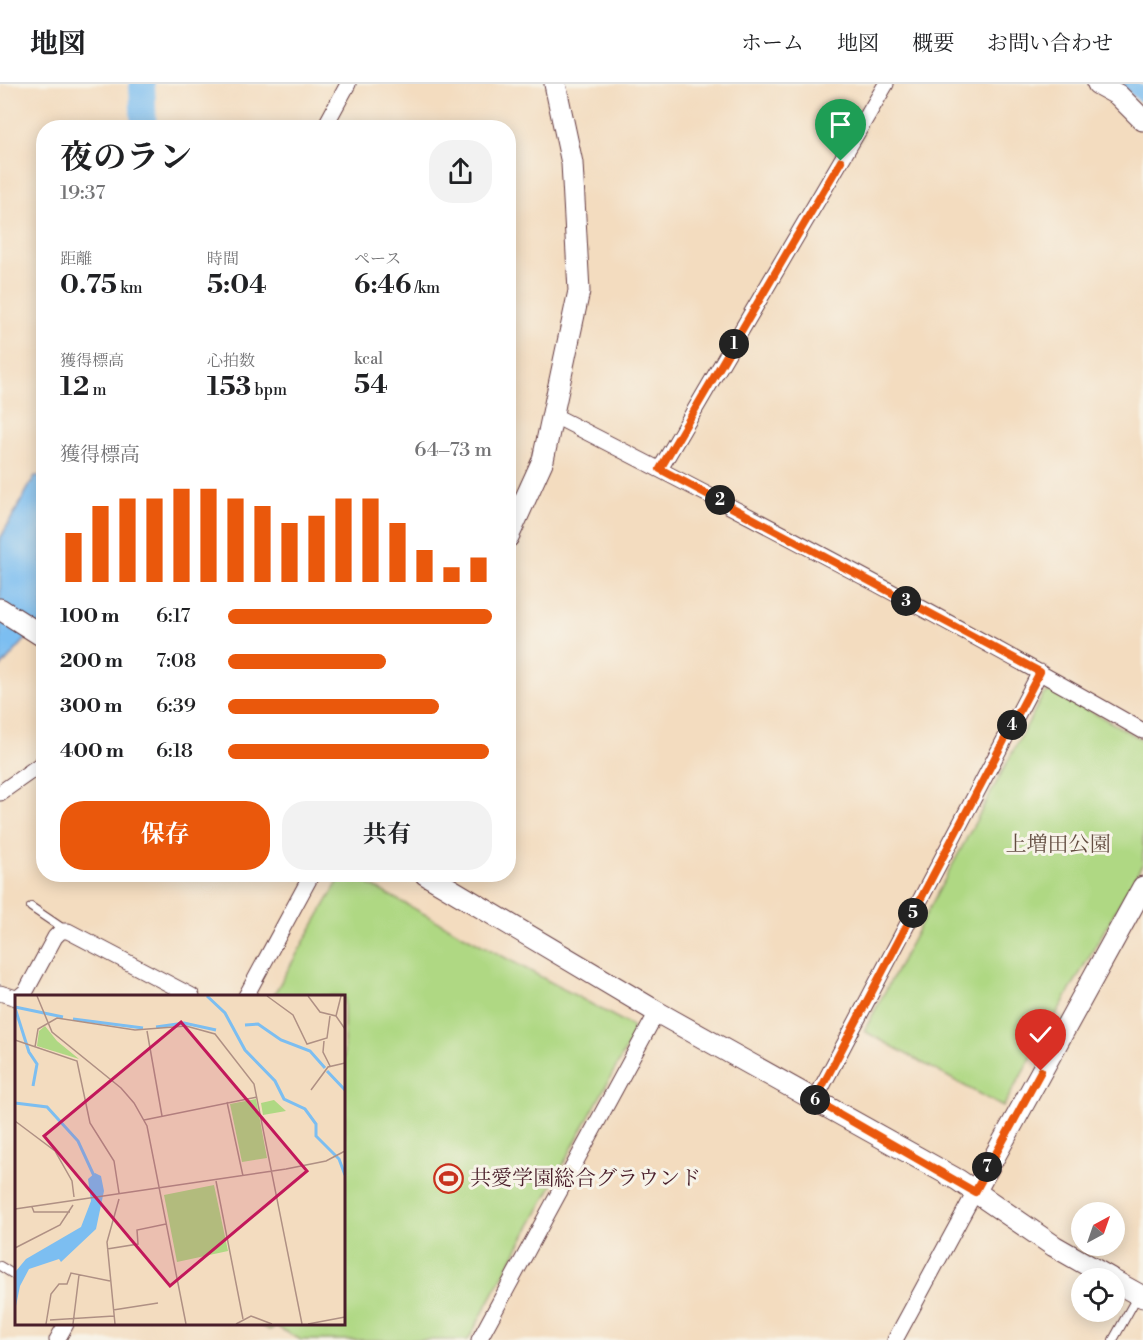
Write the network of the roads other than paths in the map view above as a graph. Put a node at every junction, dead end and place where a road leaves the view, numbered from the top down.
1 (348, 84) edge
2 (555, 84) edge
3 (886, 84) edge
4 (1098, 84) edge
5 (328, 120) edge
6 (1143, 120) edge
7 (553, 415) junction
8 (660, 469) junction
9 (516, 519) edge
10 (0, 609) edge
11 (36, 632) edge
12 (1040, 672) junction
13 (1143, 731) edge
14 (36, 768) edge
15 (0, 793) edge
16 (308, 882) edge
17 (438, 882) edge
18 (1142, 892) edge
19 (32, 907) dead end
20 (61, 931) junction
21 (0, 993) edge
22 (19, 995) edge
23 (190, 995) edge
24 (247, 995) edge
25 (15, 996) edge
26 (657, 1012) junction
27 (815, 1100) junction
28 (975, 1192) junction
29 (0, 1266) edge
30 (1092, 1268) edge
31 (15, 1275) edge
32 (1125, 1287) edge
33 (1141, 1295) edge
34 (65, 1325) edge
35 (57, 1340) edge
36 (479, 1340) edge
37 (895, 1340) edge
38 (1113, 1340) edge

1 - 5 street
2 - 7 street
3 - 8 street
4 - 6 street
7 - 8 street
7 - 9 street
8 - 12 street
10 - 11 street
12 - 13 street
12 - 27 street
14 - 15 street
16 - 24 street
17 - 26 street
18 - 28 street
19 - 20 lane
20 - 22 street
20 - 23 street
21 - 25 street
26 - 27 street
26 - 36 street
27 - 28 street
28 - 30 street
28 - 37 street
29 - 31 lane
32 - 33 street
33 - 38 lane
34 - 35 street

